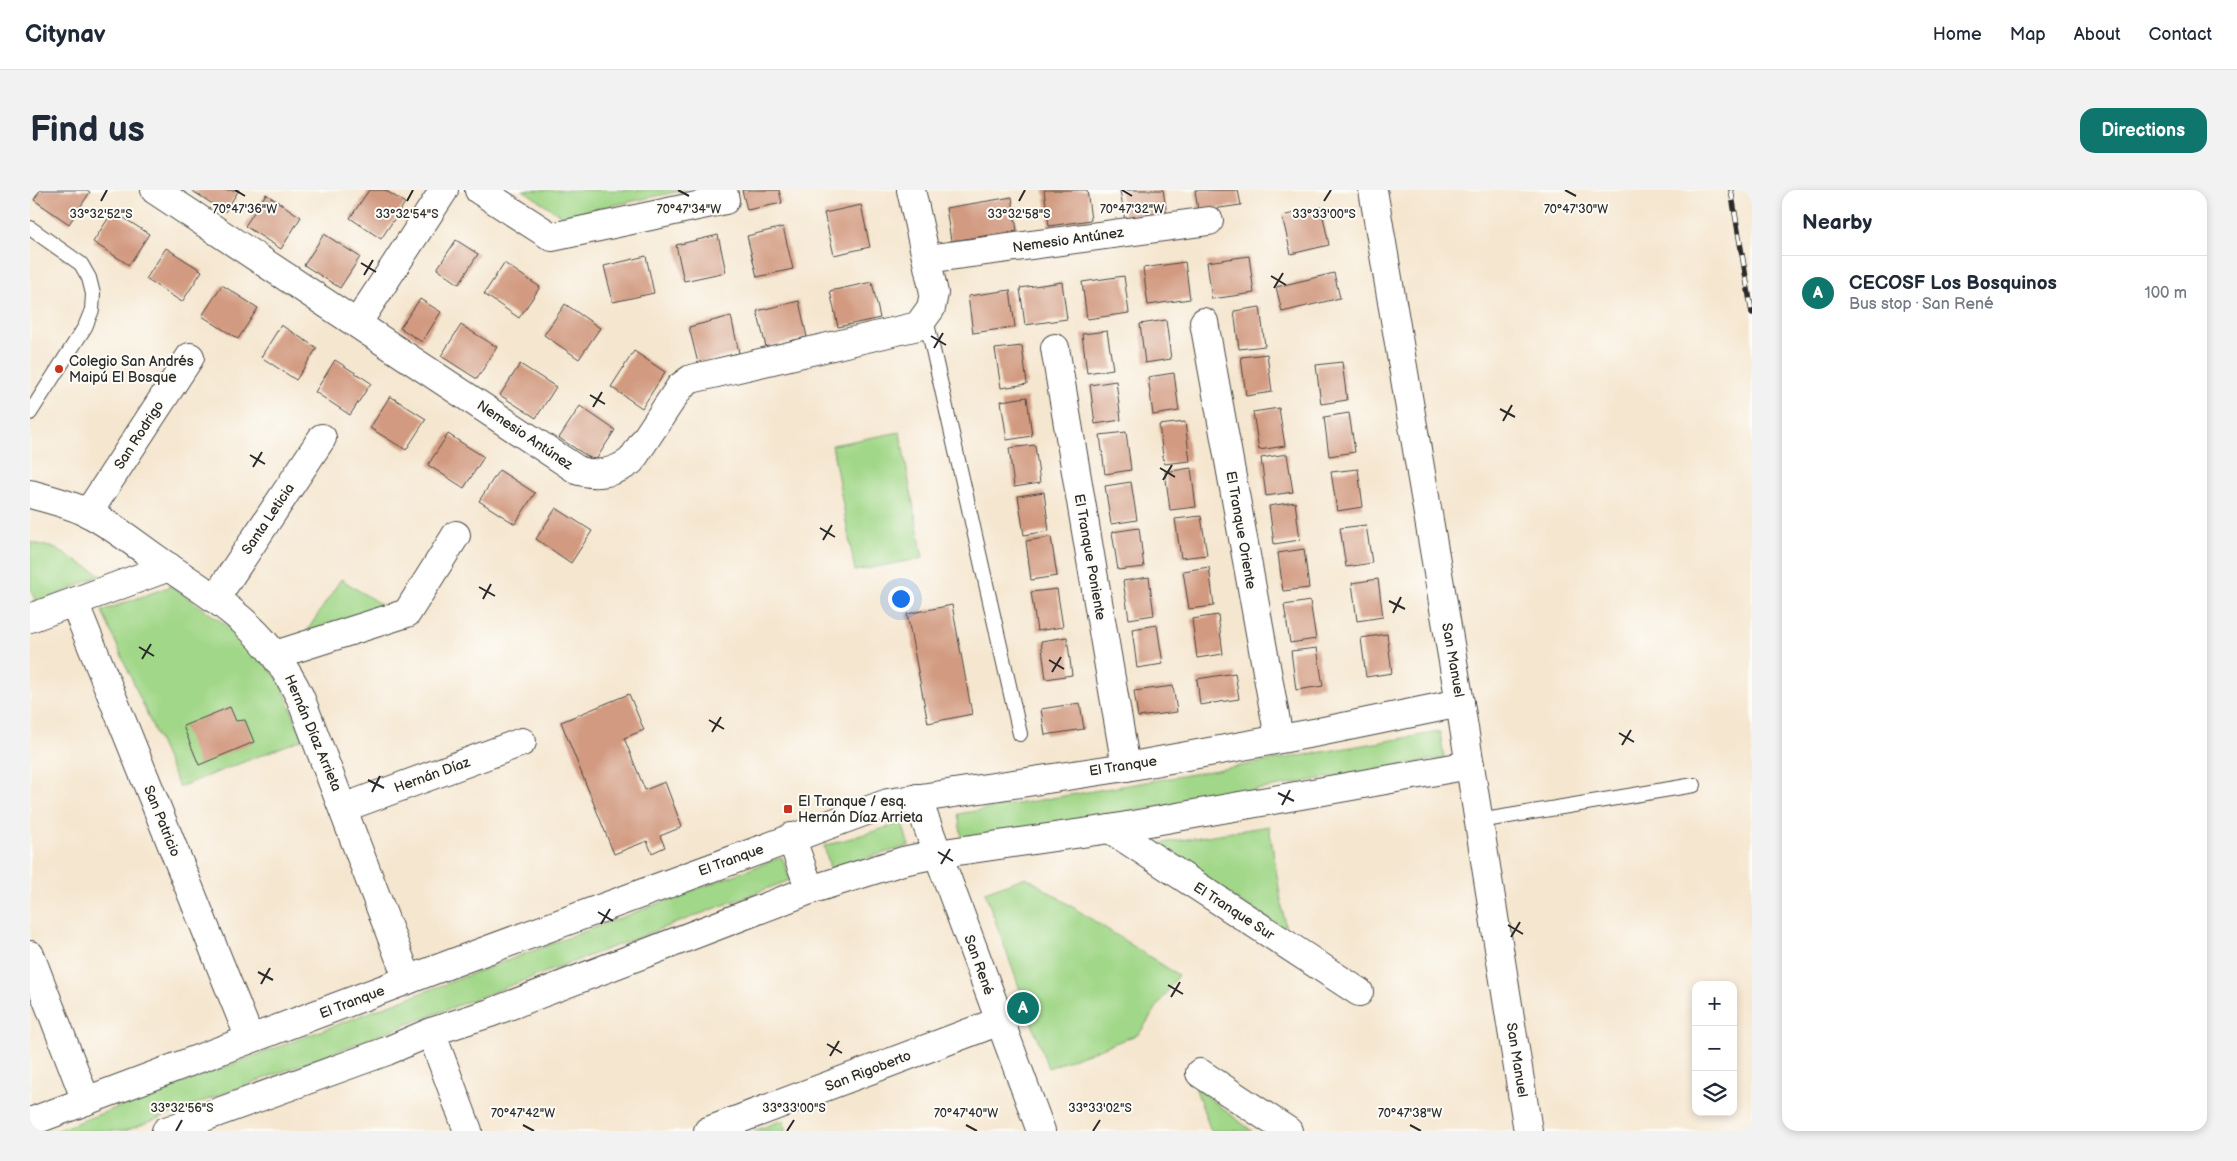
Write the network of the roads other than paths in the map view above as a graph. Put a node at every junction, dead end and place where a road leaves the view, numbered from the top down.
1 (155, 190) edge
2 (444, 190) edge
3 (479, 190) edge
4 (911, 190) edge
5 (1373, 190) edge
6 (724, 195) edge
7 (1209, 221) dead end
8 (30, 228) edge
9 (927, 259) junction
10 (358, 322) junction
11 (1204, 322) dead end
12 (916, 324) junction
13 (1055, 348) dead end
14 (190, 357) dead end
15 (30, 413) edge
16 (322, 438) dead end
17 (30, 494) edge
18 (88, 513) junction
19 (456, 535) dead end
20 (169, 567) junction
21 (215, 598) junction
22 (74, 602) junction
23 (30, 618) edge
24 (275, 656) junction
25 (1460, 703) junction
26 (1020, 734) dead end
27 (1279, 738) junction
28 (522, 742) dead end
29 (1470, 765) junction
30 (1126, 766) junction
31 (1694, 785) dead end
32 (917, 798) junction
33 (343, 808) junction
34 (1479, 821) junction
35 (1110, 829) junction
36 (791, 837) junction
37 (937, 854) junction
38 (810, 890) junction
39 (30, 955) edge
40 (408, 980) junction
41 (1359, 992) dead end
42 (1000, 1021) junction
43 (431, 1032) junction
44 (250, 1039) junction
45 (1200, 1073) dead end
46 (86, 1101) junction
47 (30, 1122) edge
48 (166, 1131) edge
49 (468, 1131) edge
50 (708, 1131) edge
51 (1041, 1131) edge
52 (1288, 1131) edge
53 (1528, 1131) edge

1 - 10 street, Nemesio Antúnez
2 - 10 street
3 - 6 street
4 - 9 street
5 - 25 street, San Manuel
7 - 9 street, Nemesio Antúnez
8 - 15 lane
9 - 12 street
10 - 12 street, Nemesio Antúnez
11 - 27 street, El Tranque Oriente
12 - 26 lane
13 - 30 street, El Tranque Poniente
14 - 18 street, San Rodrigo
16 - 21 street, Santa Leticia
17 - 18 street, Hernán Díaz Arrieta
18 - 20 street, Hernán Díaz Arrieta
19 - 24 street
20 - 21 street, Hernán Díaz Arrieta
20 - 22 street
21 - 24 street, Hernán Díaz Arrieta
22 - 23 street
22 - 44 street, San Patricio
24 - 33 street, Hernán Díaz Arrieta
25 - 27 street, El Tranque
25 - 29 street, San Manuel
27 - 30 street, El Tranque
28 - 33 street, Hernán Díaz
29 - 34 street, San Manuel
29 - 35 street
30 - 32 street, El Tranque
31 - 34 lane
32 - 36 street, El Tranque
32 - 37 street, San René
33 - 40 street, Hernán Díaz Arrieta
34 - 53 street, San Manuel
35 - 37 street
35 - 41 street, El Tranque Sur
36 - 38 street
36 - 40 street, El Tranque
37 - 38 street
37 - 42 street, San René
38 - 43 street
39 - 46 street
40 - 44 street, El Tranque
42 - 50 street, San Rigoberto
42 - 51 street, San René
43 - 48 street
43 - 49 street
44 - 46 street, El Tranque
45 - 52 street
46 - 47 street, El Tranque

